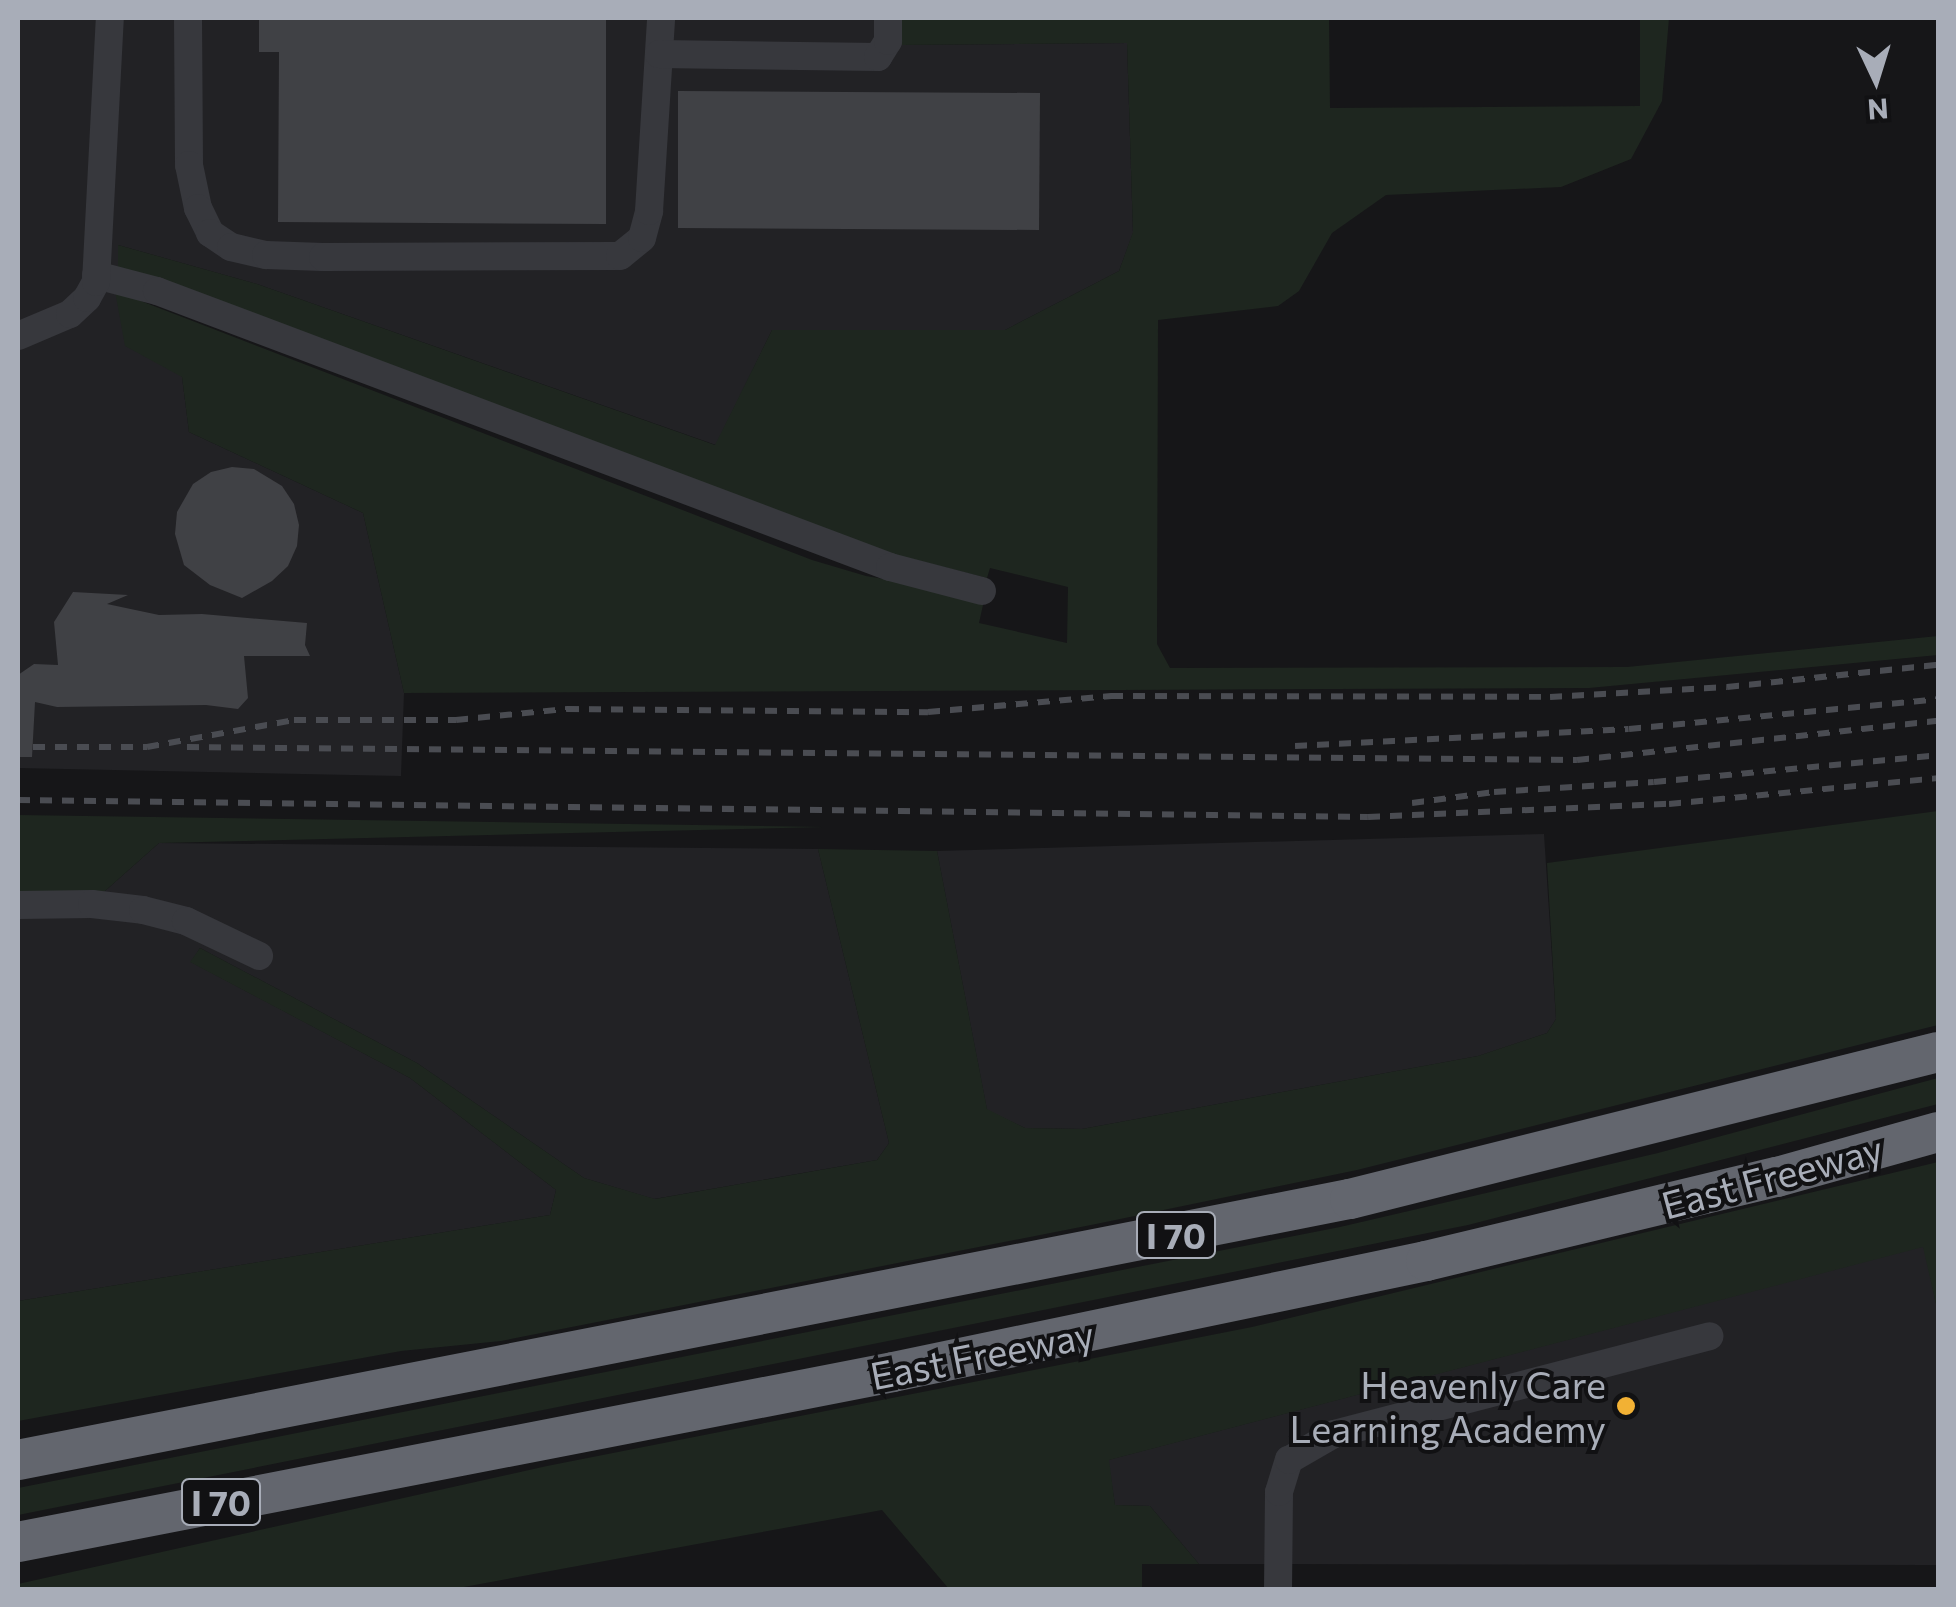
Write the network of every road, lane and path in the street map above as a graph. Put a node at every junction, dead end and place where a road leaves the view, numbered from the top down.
1 (110, 18) edge
2 (188, 18) edge
3 (661, 18) edge
4 (888, 18) edge
5 (659, 54) junction
6 (96, 275) junction
7 (18, 336) edge
8 (982, 590) dead end
9 (18, 905) edge
10 (259, 956) dead end
11 (1938, 1052) edge
12 (1938, 1132) edge
13 (1709, 1336) dead end
14 (19, 1459) edge
15 (354, 1476) junction
16 (18, 1542) edge
17 (18, 1557) edge
18 (1278, 1590) edge

1 - 6 street
2 - 5 street
3 - 5 street
4 - 5 street
6 - 7 street
6 - 8 street
9 - 10 street
11 - 14 highway, East Freeway / I 70
12 - 15 highway, East Freeway / I 70
13 - 18 street
15 - 16 highway, East Freeway / I 70
15 - 17 highway

